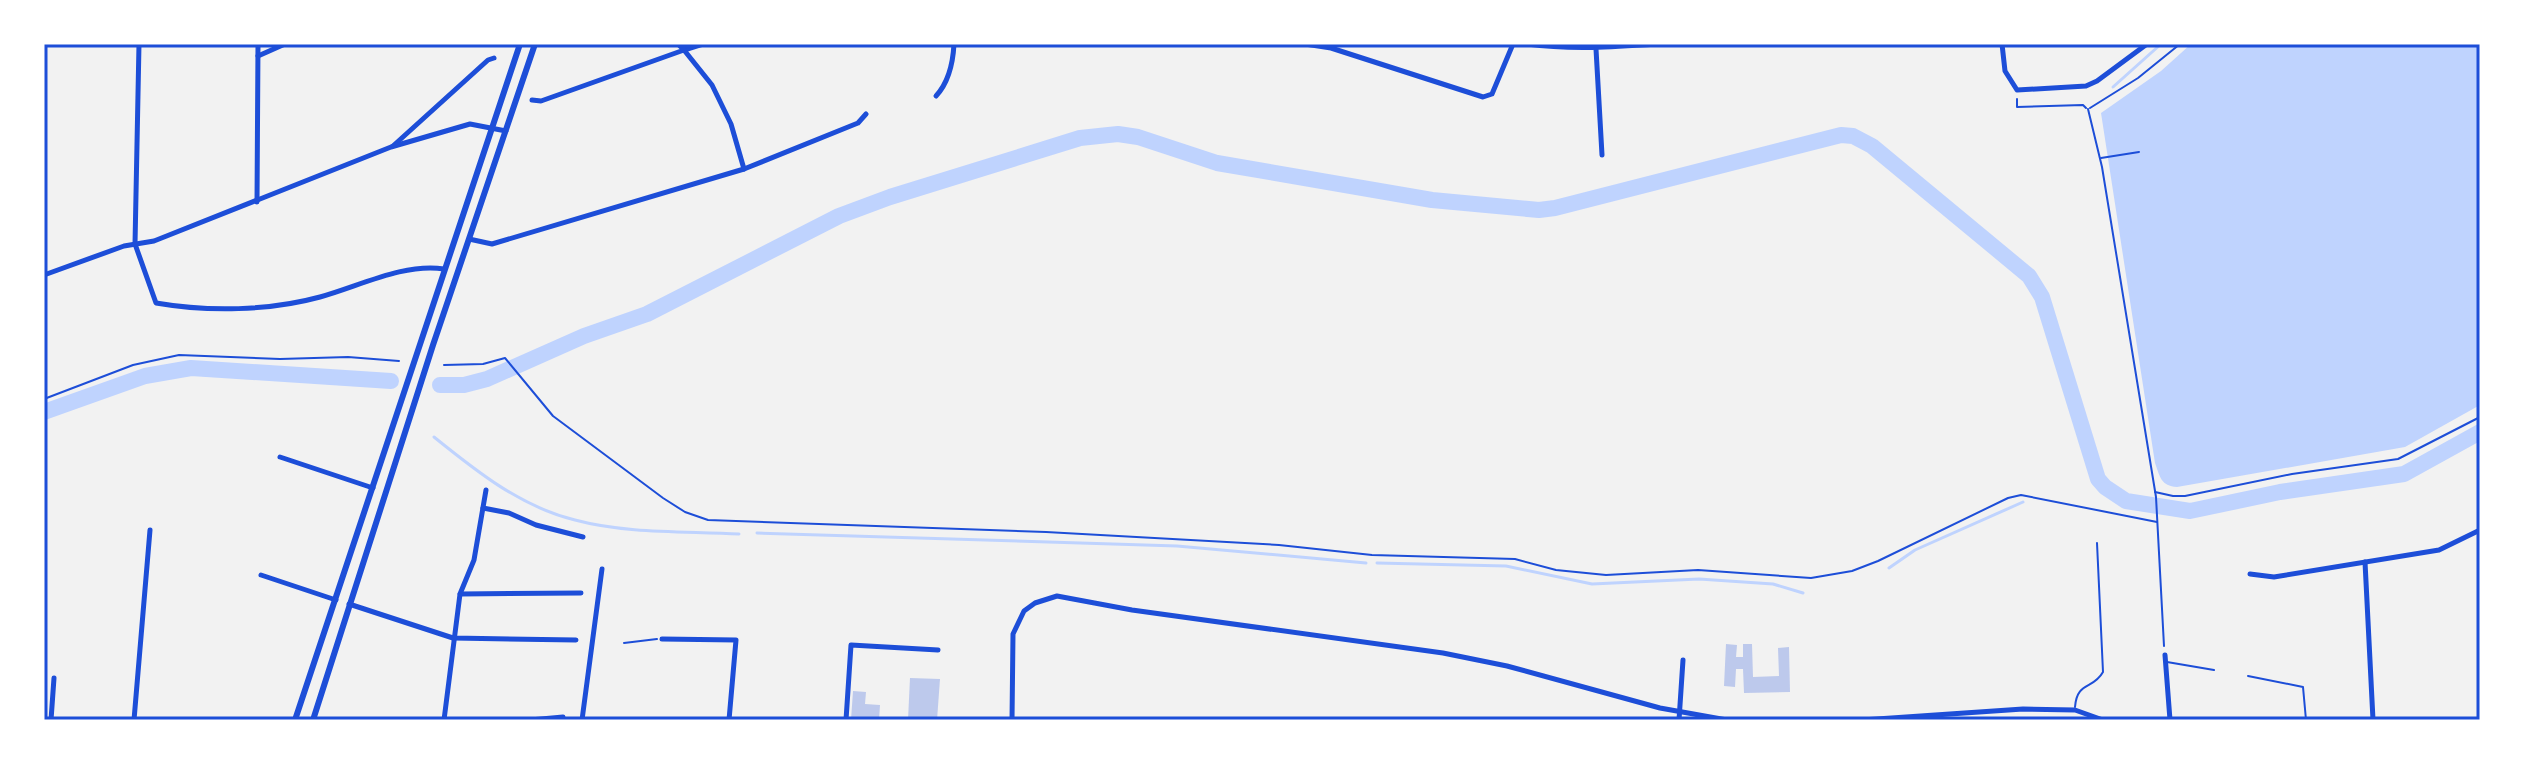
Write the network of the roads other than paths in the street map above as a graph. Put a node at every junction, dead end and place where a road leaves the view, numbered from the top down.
1 (139, 44) edge
2 (258, 44) edge
3 (285, 44) edge
4 (520, 44) edge
5 (535, 44) edge
6 (678, 44) edge
7 (703, 44) edge
8 (954, 44) edge
9 (1305, 44) edge
10 (1513, 44) edge
11 (1527, 44) edge
12 (1658, 44) edge
13 (2002, 44) edge
14 (2147, 44) edge
15 (1596, 49) junction
16 (684, 50) junction
17 (258, 56) junction
18 (494, 58) dead end
19 (936, 96) dead end
20 (532, 100) dead end
21 (866, 114) dead end
22 (492, 126) junction
23 (506, 131) junction
24 (391, 147) junction
25 (1602, 155) dead end
26 (744, 169) junction
27 (257, 202) junction
28 (469, 239) junction
29 (135, 244) junction
30 (444, 269) junction
31 (44, 275) edge
32 (280, 457) dead end
33 (373, 488) junction
34 (486, 490) dead end
35 (483, 508) junction
36 (150, 530) dead end
37 (2480, 530) edge
38 (583, 537) dead end
39 (2097, 543) dead end
40 (2365, 562) junction
41 (602, 569) dead end
42 (2250, 574) dead end
43 (261, 575) dead end
44 (581, 593) dead end
45 (460, 594) junction
46 (337, 600) junction
47 (348, 604) junction
48 (453, 638) junction
49 (662, 639) road end
50 (576, 640) dead end
51 (938, 650) dead end
52 (2165, 659) joint
53 (1683, 660) dead end
54 (2214, 670) dead end
55 (2248, 676) dead end
56 (54, 678) dead end
57 (2075, 710) junction
58 (1679, 712) junction
59 (563, 717) dead end
60 (51, 720) edge
61 (134, 720) edge
62 (295, 720) edge
63 (313, 720) edge
64 (444, 720) edge
65 (530, 720) edge
66 (582, 720) edge
67 (729, 720) edge
68 (846, 720) edge
69 (1012, 720) edge
70 (1679, 720) edge
71 (1727, 720) edge
72 (1862, 720) edge
73 (2103, 720) edge
74 (2170, 720) edge
75 (2306, 720) edge
76 (2373, 720) edge

1 - 29 street
2 - 17 street
3 - 17 street
4 - 22 street
5 - 23 street
6 - 16 street
7 - 16 street
8 - 19 street
9 - 10 street
11 - 15 street
12 - 15 street
13 - 14 street
15 - 25 street
16 - 20 street
16 - 26 street
17 - 27 street
18 - 24 street
21 - 26 street
22 - 23 street
22 - 24 street
22 - 30 street
23 - 28 street
24 - 27 street
26 - 28 street
27 - 29 street
28 - 47 street
29 - 30 street
29 - 31 street
30 - 33 street
32 - 33 street
33 - 46 street
34 - 35 street
35 - 38 street
35 - 45 street
36 - 61 street
37 - 40 street
39 - 57 lane
40 - 42 street
40 - 76 street
41 - 66 street
43 - 46 street
44 - 45 street
45 - 48 street
46 - 62 street
47 - 48 street
47 - 63 street
48 - 50 street
48 - 64 street
49 - 67 street
51 - 68 street
52 - 54 lane
52 - 74 street
53 - 58 street
55 - 75 lane
56 - 60 street
57 - 72 street
57 - 73 street
58 - 69 street
58 - 70 street
58 - 71 street
59 - 65 street

